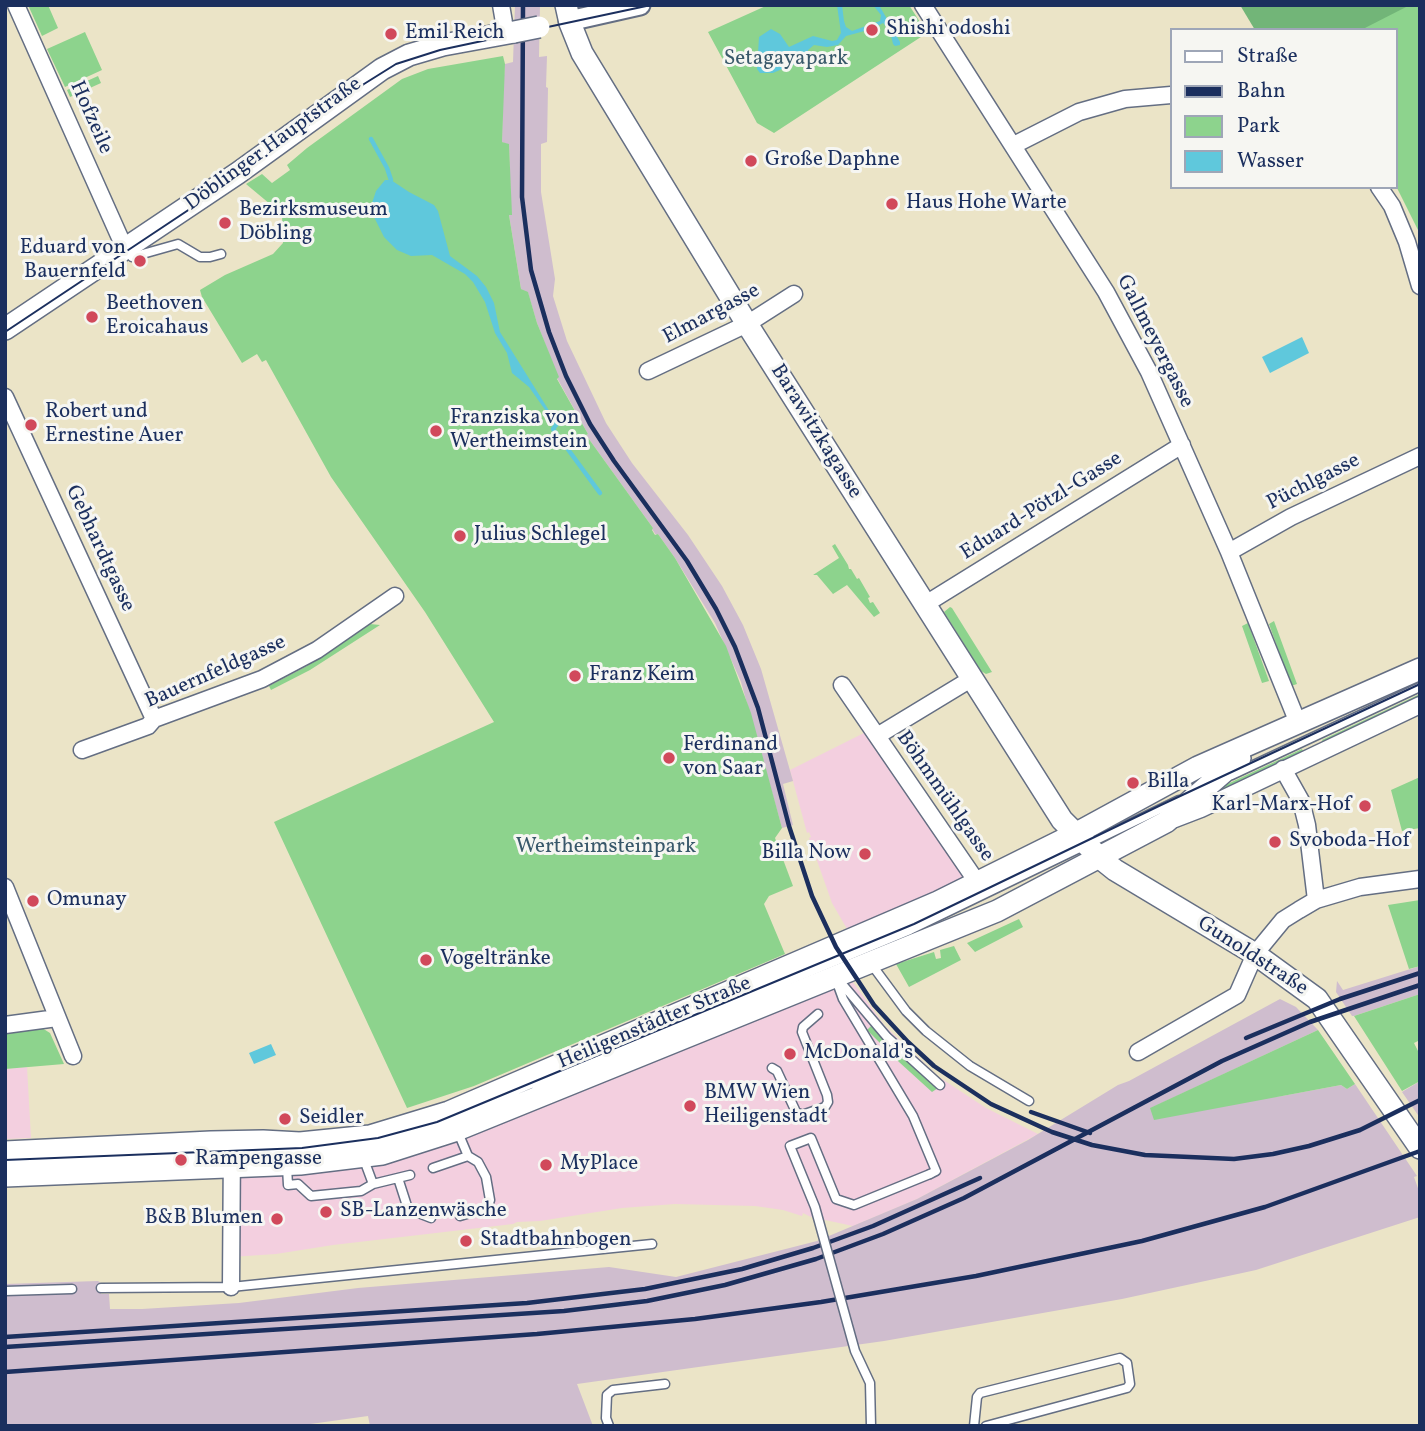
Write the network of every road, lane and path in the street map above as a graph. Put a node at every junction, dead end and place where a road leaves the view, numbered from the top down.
1 (16, 5) edge
2 (501, 5) edge
3 (640, 5) edge
4 (923, 5) edge
5 (567, 13) edge
6 (510, 33) junction
7 (1170, 95) edge
8 (1014, 145) junction
9 (1380, 189) edge
10 (125, 249) junction
11 (221, 254) dead end
12 (1420, 286) edge
13 (794, 293) dead end
14 (747, 324) junction
15 (5, 329) edge
16 (648, 371) dead end
17 (5, 397) edge
18 (1182, 446) junction
19 (1420, 456) edge
20 (1229, 552) junction
21 (395, 596) dead end
22 (924, 605) junction
23 (1420, 669) edge
24 (971, 679) junction
25 (842, 685) dead end
26 (1420, 687) edge
27 (1420, 705) edge
28 (154, 719) junction
29 (1298, 723) junction
30 (877, 736) junction
31 (1263, 740) junction
32 (82, 750) dead end
33 (1283, 769) junction
34 (1203, 789) junction
35 (1166, 822) junction
36 (1087, 846) junction
37 (1420, 879) edge
38 (977, 882) junction
39 (5, 887) edge
40 (1316, 900) junction
41 (1255, 954) junction
42 (871, 962) junction
43 (828, 964) junction
44 (818, 1014) dead end
45 (57, 1018) junction
46 (5, 1025) edge
47 (1138, 1052) dead end
48 (73, 1056) dead end
49 (772, 1068) dead end
50 (940, 1085) dead end
51 (532, 1087) dead end
52 (510, 1097) dead end
53 (1029, 1101) dead end
54 (453, 1120) junction
55 (429, 1128) dead end
56 (404, 1136) dead end
57 (361, 1146) junction
58 (1420, 1148) edge
59 (5, 1152) edge
60 (286, 1153) junction
61 (232, 1155) junction
62 (468, 1156) junction
63 (5, 1163) edge
64 (433, 1168) dead end
65 (410, 1175) dead end
66 (5, 1176) edge
67 (398, 1178) junction
68 (373, 1184) junction
69 (460, 1216) dead end
70 (431, 1218) dead end
71 (652, 1244) dead end
72 (231, 1287) junction
73 (101, 1288) dead end
74 (72, 1289) dead end
75 (5, 1291) edge
76 (665, 1384) dead end
77 (608, 1426) edge
78 (871, 1426) edge
79 (974, 1426) edge
80 (986, 1426) edge

1 - 10 street, Hofzeile
2 - 6 street
3 - 5 street
4 - 8 street, Gallmeyergasse
5 - 6 main road, Döblinger Hauptstraße, bridge
5 - 14 main road, Barawitzkagasse
6 - 10 main road, Döblinger Hauptstraße
7 - 8 street
8 - 18 street, Gallmeyergasse
9 - 12 street
10 - 11 lane
10 - 15 main road, Döblinger Hauptstraße
13 - 14 street, Elmargasse
14 - 16 street, Elmargasse
14 - 22 main road, Barawitzkagasse
17 - 28 street, Gebhardtgasse
18 - 20 street, Gallmeyergasse
18 - 22 street, Eduard-Pötzl-Gasse
19 - 20 street, Püchlgasse
20 - 29 street, Gallmeyergasse
21 - 28 street, Bauernfeldgasse
22 - 24 main road, Barawitzkagasse
23 - 29 main road, Heiligenstädter Straße
24 - 30 street, Böhmmühlgasse
24 - 36 main road, Barawitzkagasse
25 - 30 street, Böhmmühlgasse
26 - 34 lane
27 - 33 street, Heiligenstädter Straße
28 - 32 street, Bauernfeldgasse
29 - 31 main road, Heiligenstädter Straße
30 - 38 street, Böhmmühlgasse
31 - 34 main road, Heiligenstädter Straße
31 - 36 main road, Heiligenstädter Straße
33 - 35 street, Heiligenstädter Straße
33 - 40 street
34 - 35 main road, Heiligenstädter Straße
34 - 36 lane
35 - 36 main road, Heiligenstädter Straße
36 - 38 main road, Heiligenstädter Straße
36 - 41 main road, Gunoldstraße
36 - 42 main road, Heiligenstädter Straße
36 - 43 lane
37 - 40 street
38 - 43 main road, Heiligenstädter Straße
39 - 45 street
40 - 41 street
41 - 47 street
41 - 58 main road, Gunoldstraße
42 - 43 main road, Heiligenstädter Straße
42 - 53 lane
43 - 50 lane
43 - 51 lane
43 - 54 main road, Heiligenstädter Straße
43 - 78 lane, bridge
44 - 49 lane
45 - 46 street
45 - 48 street
52 - 54 lane
54 - 55 lane
54 - 57 main road, Heiligenstädter Straße
54 - 62 lane
56 - 57 lane
57 - 60 main road, Heiligenstädter Straße
57 - 68 lane
59 - 61 main road, Heiligenstädter Straße
60 - 61 main road, Heiligenstädter Straße
60 - 68 lane
61 - 63 lane
61 - 66 main road, Heiligenstädter Straße
61 - 72 street
62 - 64 lane
62 - 69 lane
65 - 67 lane
67 - 68 lane
67 - 70 lane
71 - 72 lane
72 - 73 lane
74 - 75 lane
76 - 77 lane
79 - 80 lane

